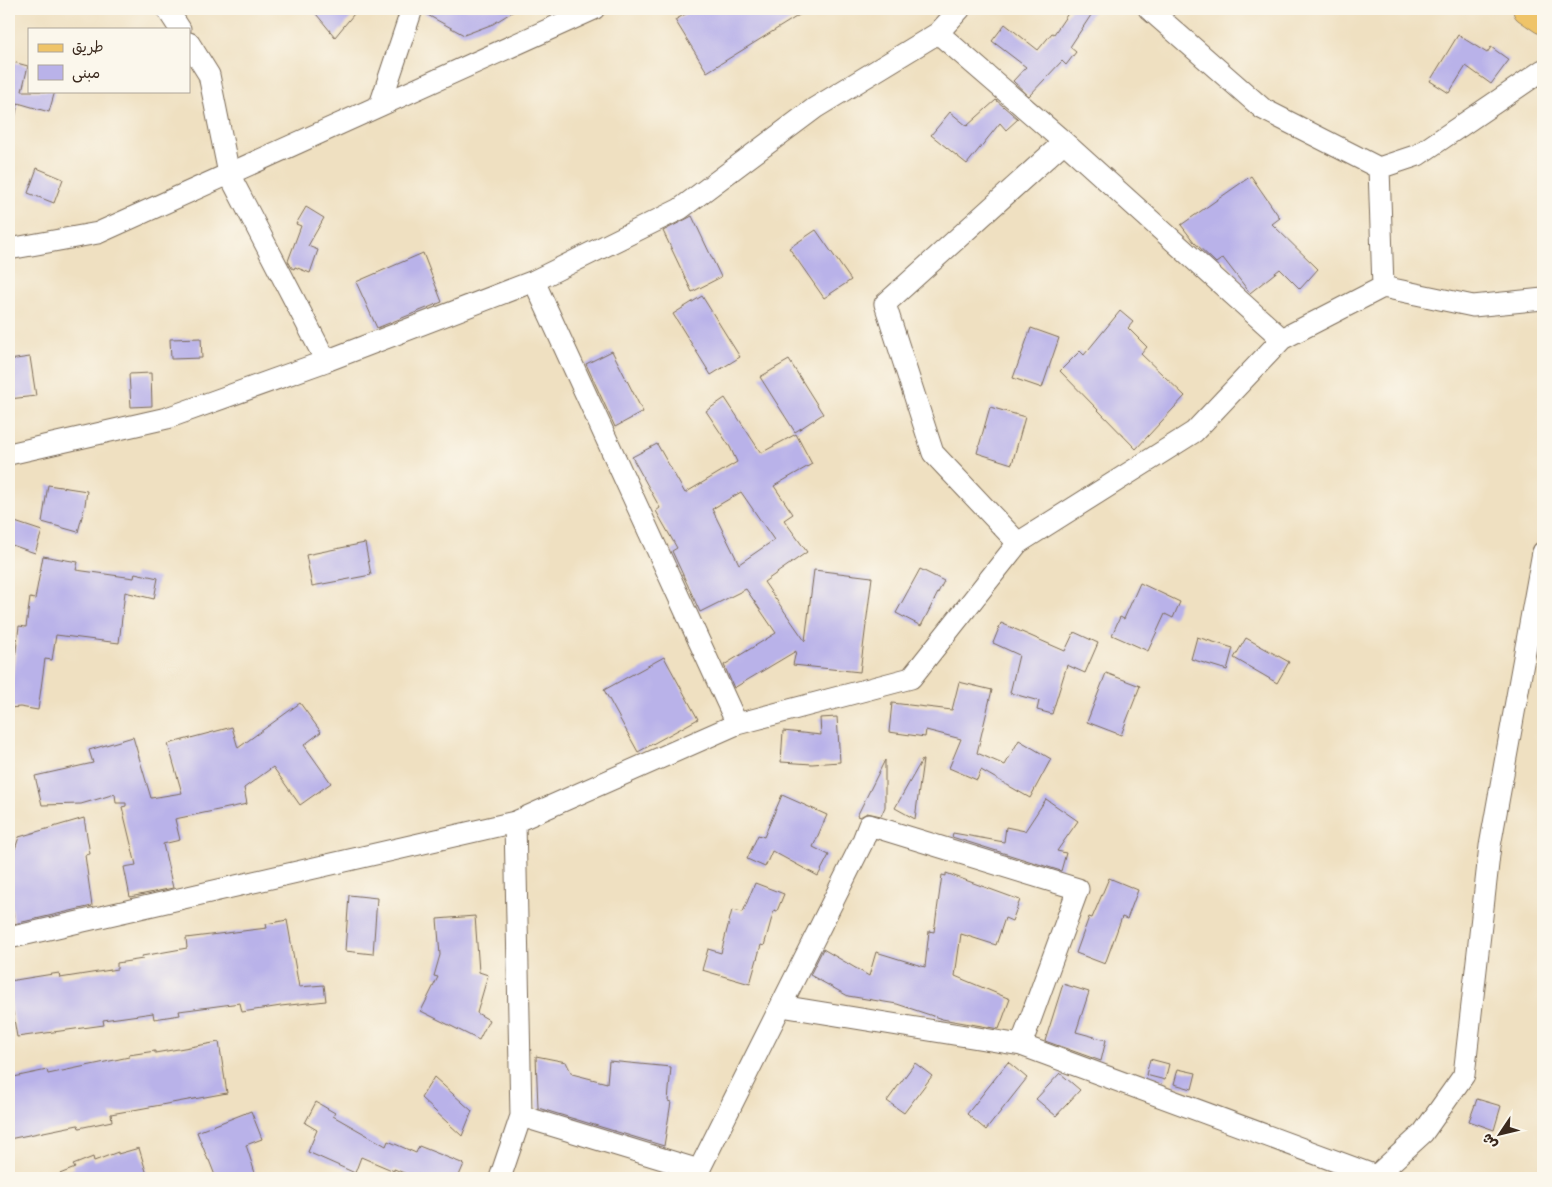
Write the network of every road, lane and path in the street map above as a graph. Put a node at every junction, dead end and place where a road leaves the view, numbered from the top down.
1 (167, 9) edge
2 (412, 9) edge
3 (594, 9) edge
4 (960, 9) edge
5 (1149, 9) edge
6 (1527, 9) edge
7 (1543, 20) edge
8 (179, 28) edge
9 (938, 33) junction
10 (190, 45) edge
11 (1543, 72) edge
12 (380, 106) junction
13 (1064, 142) junction
14 (1379, 168) junction
15 (229, 174) junction
16 (9, 249) edge
17 (534, 281) junction
18 (1383, 287) junction
19 (1543, 299) edge
20 (1282, 339) junction
21 (326, 361) junction
22 (9, 454) edge
23 (1018, 543) junction
24 (1543, 552) edge
25 (737, 724) junction
26 (515, 822) junction
27 (9, 938) edge
28 (781, 1006) junction
29 (1021, 1045) junction
30 (521, 1116) junction
31 (1377, 1177) edge
32 (500, 1178) edge

1 - 8 street
2 - 12 street
3 - 12 street
4 - 9 street
5 - 14 street
6 - 7 main road
9 - 13 street
9 - 17 street
10 - 15 street
11 - 14 street
12 - 15 street
13 - 20 street
13 - 23 street
14 - 18 street
15 - 16 street
15 - 21 street
17 - 21 street
17 - 25 street
18 - 19 street
18 - 20 street
20 - 23 street
21 - 22 street
23 - 25 street
24 - 31 street
25 - 26 street
26 - 27 street
26 - 30 street
28 - 29 street
28 - 29 street
28 - 30 street
29 - 31 street
30 - 32 street

